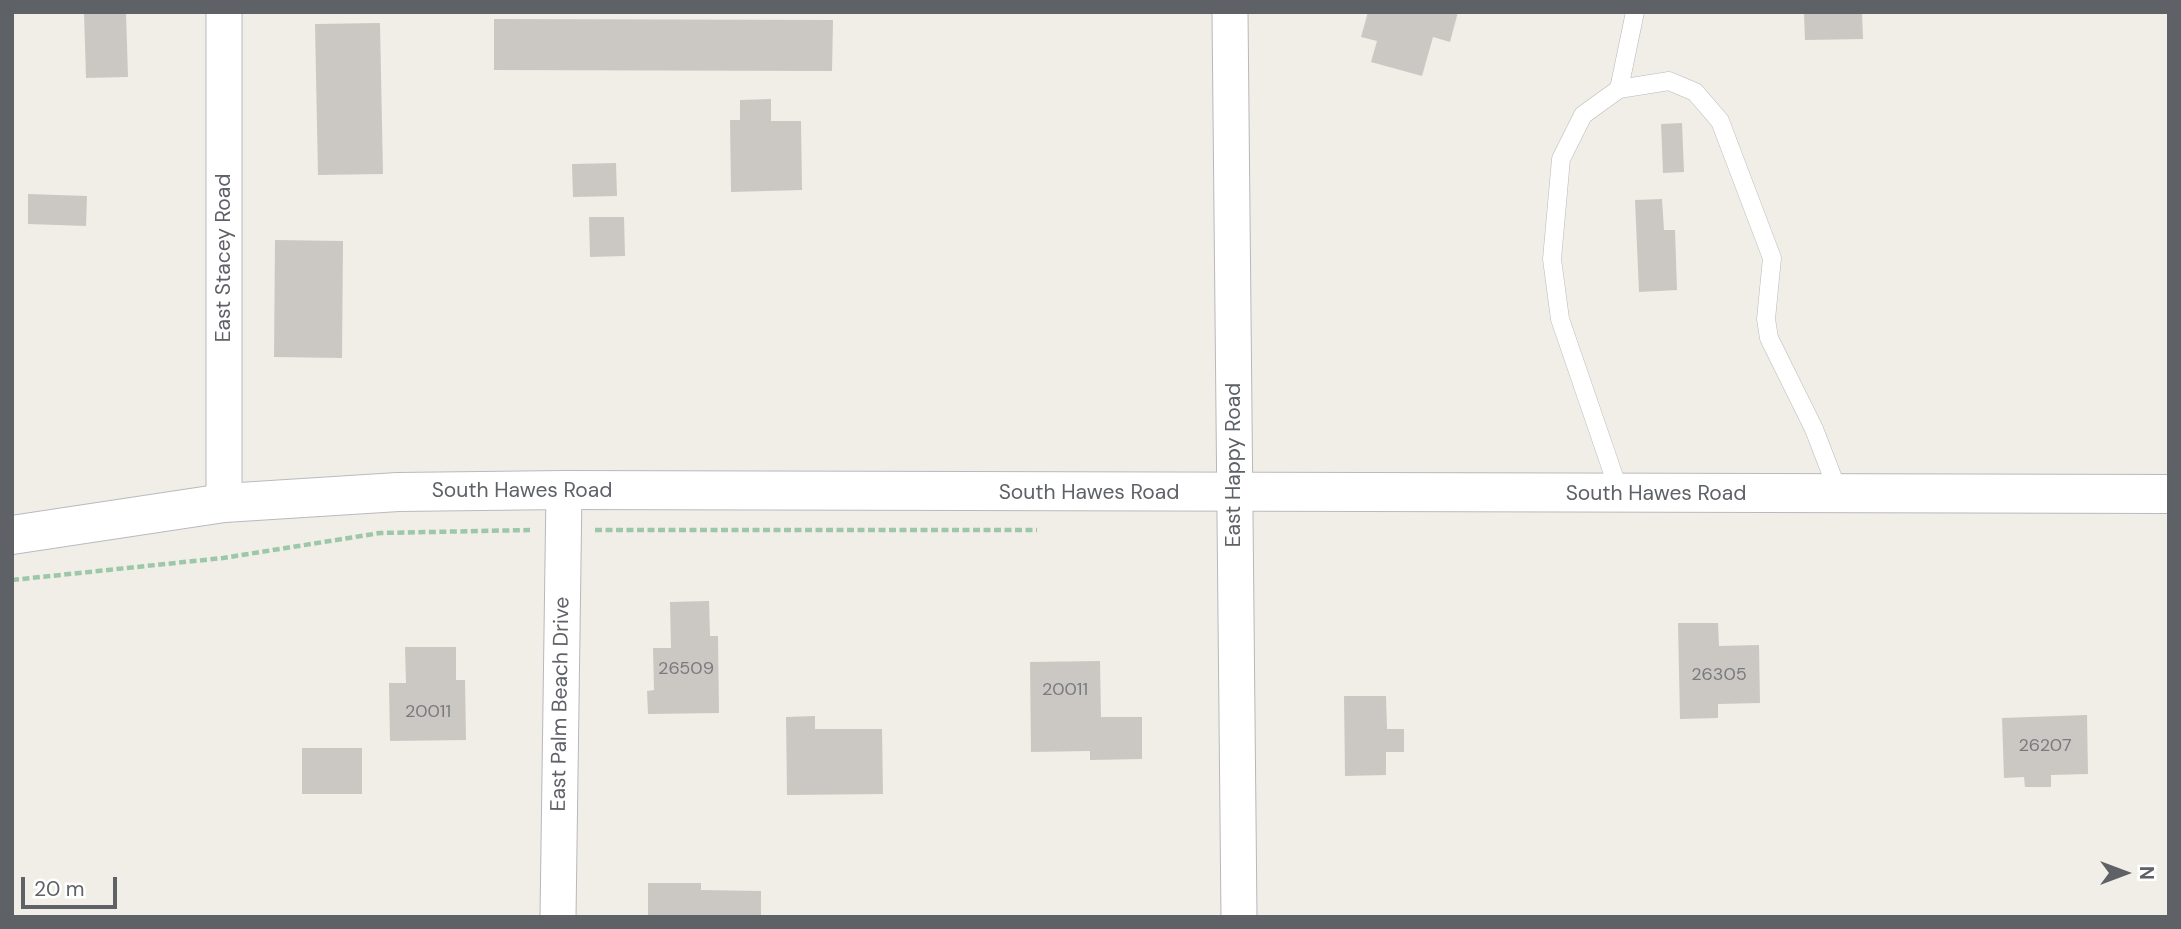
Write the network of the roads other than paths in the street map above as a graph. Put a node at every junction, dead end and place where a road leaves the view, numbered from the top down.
1 (224, 12) edge
2 (1230, 12) edge
3 (1635, 12) edge
4 (1619, 89) junction
5 (565, 490) junction
6 (1234, 493) junction
7 (1620, 494) junction
8 (1839, 494) junction
9 (2169, 494) edge
10 (224, 503) junction
11 (12, 534) edge
12 (558, 917) edge
13 (1239, 917) edge

1 - 10 street, East Stacey Road
2 - 6 street, East Happy Road
3 - 4 lane
4 - 7 lane
4 - 8 lane
5 - 6 main road, South Hawes Road
5 - 10 main road, South Hawes Road
5 - 12 street, East Palm Beach Drive
6 - 7 main road, South Hawes Road
6 - 13 street, East Happy Road
7 - 8 main road, South Hawes Road
8 - 9 main road, South Hawes Road
10 - 11 main road, South Hawes Road

